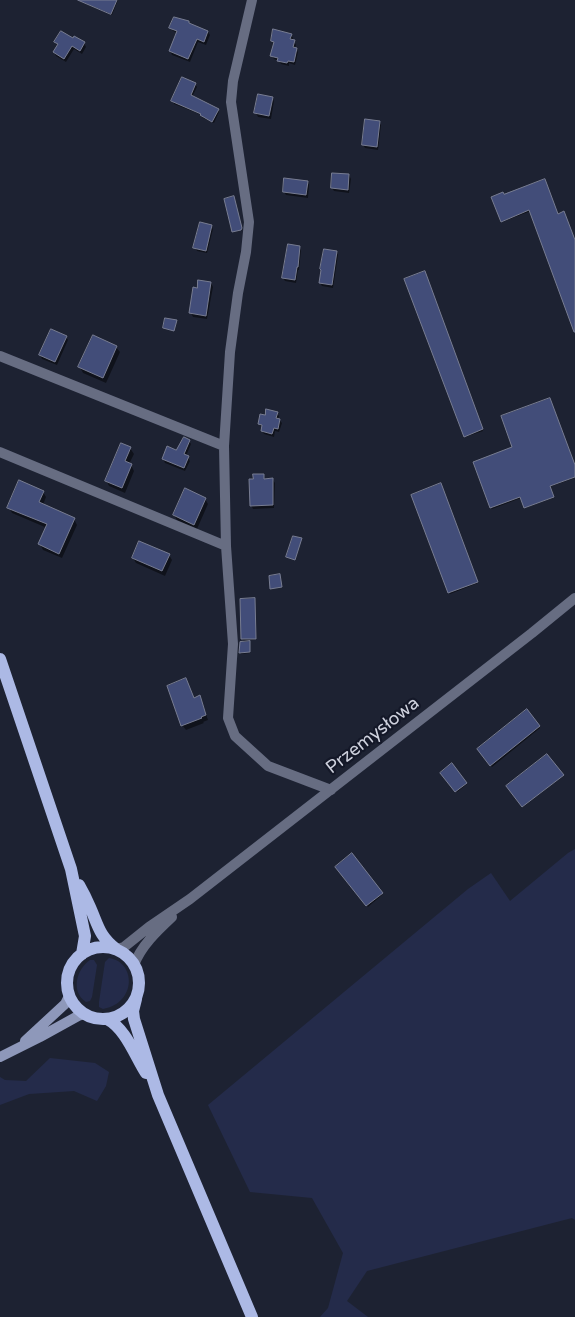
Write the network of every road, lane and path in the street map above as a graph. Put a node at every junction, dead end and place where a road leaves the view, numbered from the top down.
1 (252, 0) edge
2 (0, 356) edge
3 (224, 446) junction
4 (0, 452) edge
5 (226, 546) junction
6 (575, 598) edge
7 (0, 659) edge
8 (331, 790) junction
9 (71, 869) junction
10 (190, 899) junction
11 (116, 950) junction
12 (82, 954) junction
13 (134, 965) junction
14 (69, 996) junction
15 (136, 999) junction
16 (84, 1014) junction
17 (108, 1019) junction
18 (17, 1048) junction
19 (0, 1057) edge
20 (158, 1095) junction
21 (252, 1317) edge

1 - 3 street
2 - 3 street
3 - 5 street
4 - 5 street
5 - 8 street
6 - 8 street, Przemysłowa
7 - 9 main road
8 - 10 street, Przemysłowa
9 - 11 main road
9 - 12 main road
10 - 11 street, Przemysłowa
10 - 13 street, Przemysłowa
11 - 12 main road
11 - 13 main road
12 - 14 main road
13 - 15 main road
14 - 16 main road
14 - 18 main road
15 - 17 main road
15 - 20 main road
16 - 17 main road
16 - 18 main road
17 - 20 main road
18 - 19 main road
20 - 21 main road

